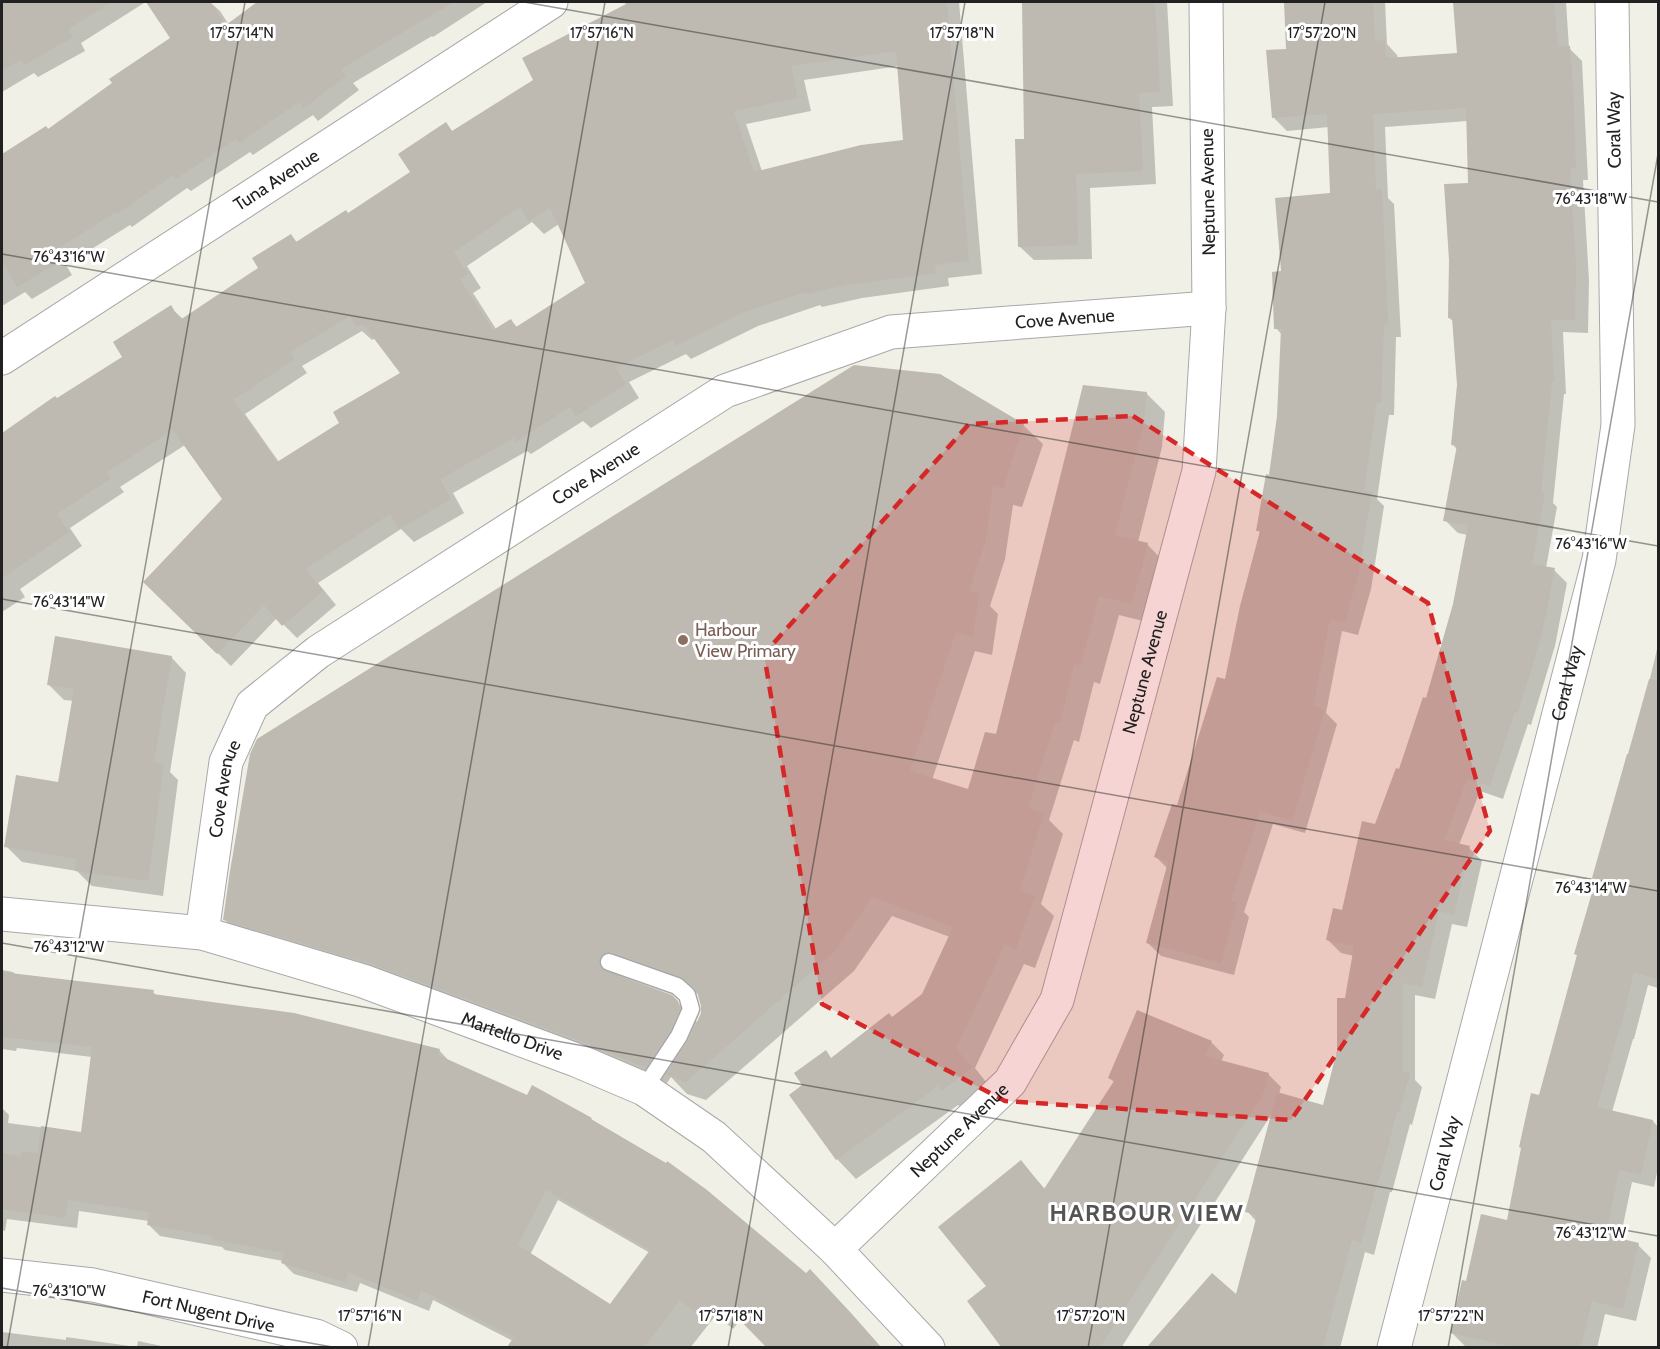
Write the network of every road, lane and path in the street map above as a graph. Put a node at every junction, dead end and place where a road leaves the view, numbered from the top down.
1 (550, 2) edge
2 (1206, 2) edge
3 (1612, 2) edge
4 (1209, 308) junction
5 (2, 358) edge
6 (2, 914) edge
7 (202, 933) junction
8 (609, 963) dead end
9 (644, 1089) junction
10 (835, 1249) junction
11 (2, 1275) edge
12 (341, 1347) edge
13 (928, 1347) edge
14 (1394, 1347) edge

1 - 5 street, Tuna Avenue
2 - 4 street, Neptune Avenue
3 - 14 street, Coral Way
4 - 7 street, Cove Avenue
4 - 10 street, Neptune Avenue
6 - 7 street, Martello Drive
7 - 9 street, Martello Drive
8 - 9 lane
9 - 10 street, Martello Drive
10 - 13 street, Martello Drive
11 - 12 street, Fort Nugent Drive

